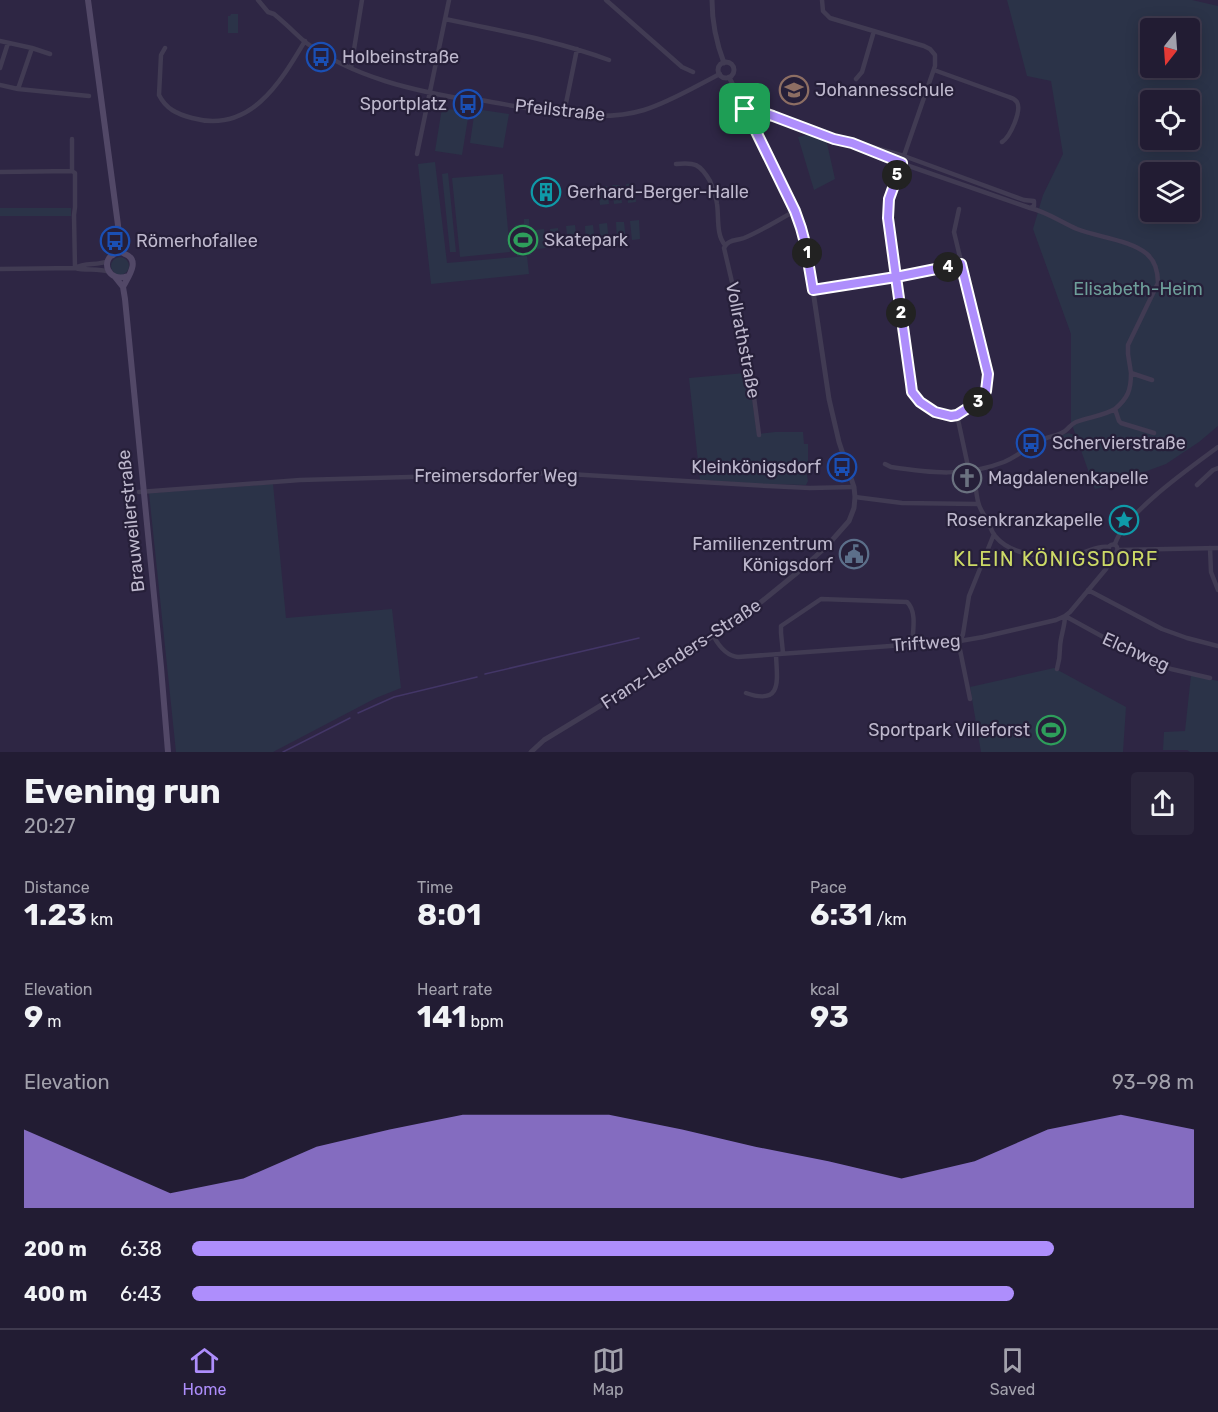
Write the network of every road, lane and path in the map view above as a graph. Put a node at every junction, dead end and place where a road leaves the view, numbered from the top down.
1 (88, 0) edge
2 (258, 0) edge
3 (362, 0) edge
4 (449, 0) edge
5 (606, 0) edge
6 (712, 0) edge
7 (822, 0) edge
8 (445, 19) junction
9 (874, 32) junction
10 (0, 41) edge
11 (305, 41) junction
12 (8, 43) junction
13 (32, 48) junction
14 (165, 48) dead end
15 (577, 49) junction
16 (50, 54) dead end
17 (609, 60) dead end
18 (724, 63) junction
19 (0, 68) edge
20 (351, 68) junction
21 (934, 70) junction
22 (693, 72) dead end
23 (720, 74) junction
24 (729, 77) junction
25 (856, 79) dead end
26 (0, 85) edge
27 (18, 89) junction
28 (429, 93) junction
29 (88, 96) dead end
30 (745, 109) junction
31 (564, 113) junction
32 (777, 118) joint
33 (72, 139) dead end
34 (1002, 142) dead end
35 (852, 143) junction
36 (417, 154) dead end
37 (904, 156) junction
38 (902, 163) junction
39 (676, 164) dead end
40 (72, 171) junction
41 (0, 172) edge
42 (1030, 208) junction
43 (959, 209) dead end
44 (795, 211) junction
45 (119, 243) junction
46 (725, 245) junction
47 (125, 253) junction
48 (113, 255) junction
49 (108, 261) junction
50 (961, 264) junction
51 (75, 268) junction
52 (0, 269) edge
53 (109, 272) junction
54 (128, 276) junction
55 (116, 277) junction
56 (896, 277) junction
57 (123, 287) junction
58 (813, 290) junction
59 (1131, 373) junction
60 (1152, 380) dead end
61 (1115, 409) junction
62 (957, 415) junction
63 (1154, 433) dead end
64 (759, 435) dead end
65 (1218, 447) edge
66 (885, 464) dead end
67 (1218, 468) edge
68 (975, 470) junction
69 (969, 471) junction
70 (976, 478) dead end
71 (1197, 485) dead end
72 (854, 488) junction
73 (976, 490) dead end
74 (141, 491) junction
75 (855, 497) junction
76 (978, 504) junction
77 (994, 534) junction
78 (1115, 544) junction
79 (1109, 547) junction
80 (1210, 548) junction
81 (1218, 548) edge
82 (1118, 550) junction
83 (1112, 553) junction
84 (1088, 590) junction
85 (1218, 590) edge
86 (1065, 616) junction
87 (714, 637) junction
88 (960, 641) junction
89 (912, 644) junction
90 (1218, 646) edge
91 (783, 653) junction
92 (776, 655) junction
93 (1057, 669) dead end
94 (1210, 678) dead end
95 (746, 693) dead end
96 (970, 699) dead end
97 (168, 752) edge
98 (531, 752) edge

1 - 45 main road
2 - 11 street, Pfeilstraße
3 - 20 street
4 - 8 street
5 - 22 street
6 - 18 street
7 - 9 street
8 - 15 street
8 - 28 street
9 - 21 street
9 - 25 street
10 - 12 street
11 - 14 street
11 - 20 street, Pfeilstraße
12 - 13 street
12 - 19 street
13 - 16 street
13 - 27 street
15 - 17 street
15 - 31 street
18 - 23 street
18 - 24 street
20 - 28 street, Pfeilstraße
21 - 34 street
21 - 37 street
23 - 24 street
23 - 31 street, Pfeilstraße
24 - 30 street, Franz-Lenders-Straße
26 - 27 street
27 - 29 street
28 - 31 street, Pfeilstraße
28 - 36 street
30 - 32 street
30 - 44 street, Franz-Lenders-Straße
32 - 35 street
33 - 40 street
35 - 37 street
35 - 38 street
37 - 38 street
37 - 42 street
38 - 42 street
38 - 56 street
39 - 46 street, Vollrathstraße
40 - 41 street
40 - 51 street
42 - 59 street
43 - 50 street
44 - 46 street
44 - 58 street, Franz-Lenders-Straße
45 - 47 main road
45 - 48 main road
46 - 64 street, Vollrathstraße
47 - 48 main road
47 - 54 main road
48 - 49 main road
49 - 51 street
49 - 53 main road
50 - 56 street
50 - 62 street
51 - 52 street
51 - 53 street
53 - 55 main road, Brauweilerstraße
54 - 55 main road
54 - 57 main road
55 - 57 main road, Brauweilerstraße
56 - 58 street
56 - 62 street
57 - 74 main road, Brauweilerstraße
58 - 72 street, Franz-Lenders-Straße
59 - 60 street
59 - 61 street
61 - 63 street
61 - 68 street
62 - 69 street
65 - 78 street
66 - 69 street
67 - 71 street
68 - 69 street
68 - 70 street
72 - 74 street, Freimersdorfer Weg
72 - 75 street, Franz-Lenders-Straße
73 - 76 street
74 - 97 main road, Brauweilerstraße
75 - 76 street
75 - 87 street, Franz-Lenders-Straße
76 - 77 street
77 - 79 street
77 - 88 street
78 - 79 street
78 - 82 street
79 - 83 street
80 - 81 street
80 - 82 street
80 - 85 street
82 - 83 street
83 - 84 street
84 - 86 street
84 - 90 street
86 - 88 street, Triftweg
86 - 93 street
86 - 94 street, Elchweg
87 - 92 street, Triftweg
87 - 98 street, Franz-Lenders-Straße
88 - 89 street, Triftweg
88 - 96 street
89 - 91 street, Triftweg
89 - 91 street
91 - 92 street, Triftweg
92 - 95 street

